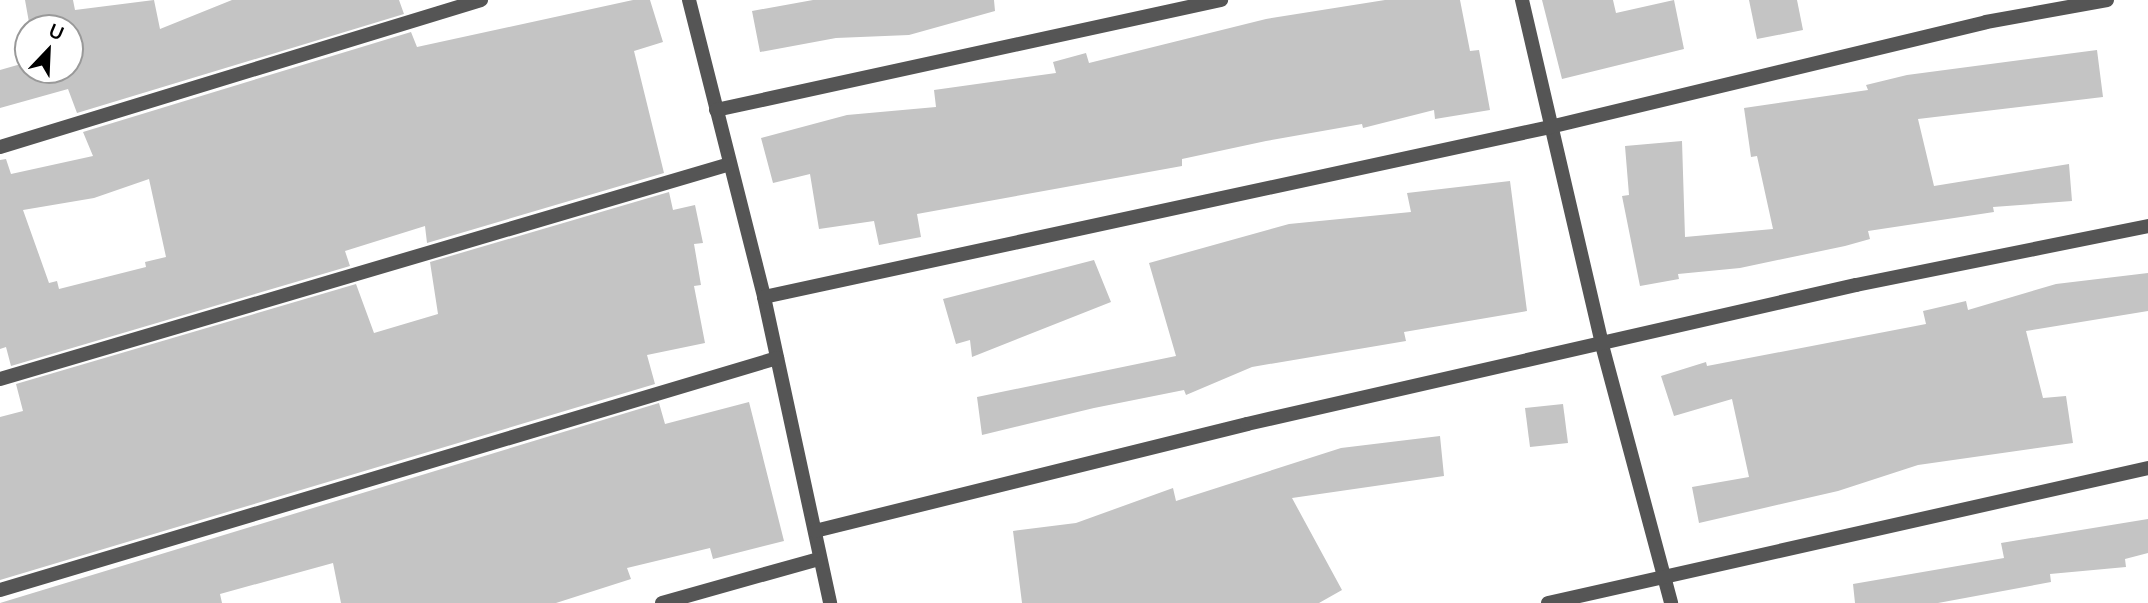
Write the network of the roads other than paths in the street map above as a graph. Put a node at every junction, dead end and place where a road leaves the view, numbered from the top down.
1 (481, 0) edge
2 (689, 0) edge
3 (1221, 0) edge
4 (1522, 0) edge
5 (2107, 0) edge
6 (716, 110) junction
7 (1550, 127) junction
8 (0, 147) edge
9 (730, 164) junction
10 (2148, 226) edge
11 (764, 297) junction
12 (1602, 345) junction
13 (777, 358) junction
14 (0, 379) edge
15 (2148, 468) edge
16 (815, 531) junction
17 (819, 559) junction
18 (1665, 575) junction
19 (0, 590) edge
20 (662, 603) edge
21 (830, 603) edge
22 (1548, 603) edge
23 (1671, 603) edge

1 - 8 street
2 - 6 street
3 - 6 street
4 - 7 street
5 - 7 street
6 - 9 street
7 - 11 street
7 - 12 street
9 - 11 street
9 - 14 street
10 - 12 street
11 - 13 street
12 - 16 street
12 - 18 street
13 - 16 street
13 - 19 street
15 - 18 street
16 - 17 street
17 - 20 street
17 - 21 street
18 - 22 street
18 - 23 street

